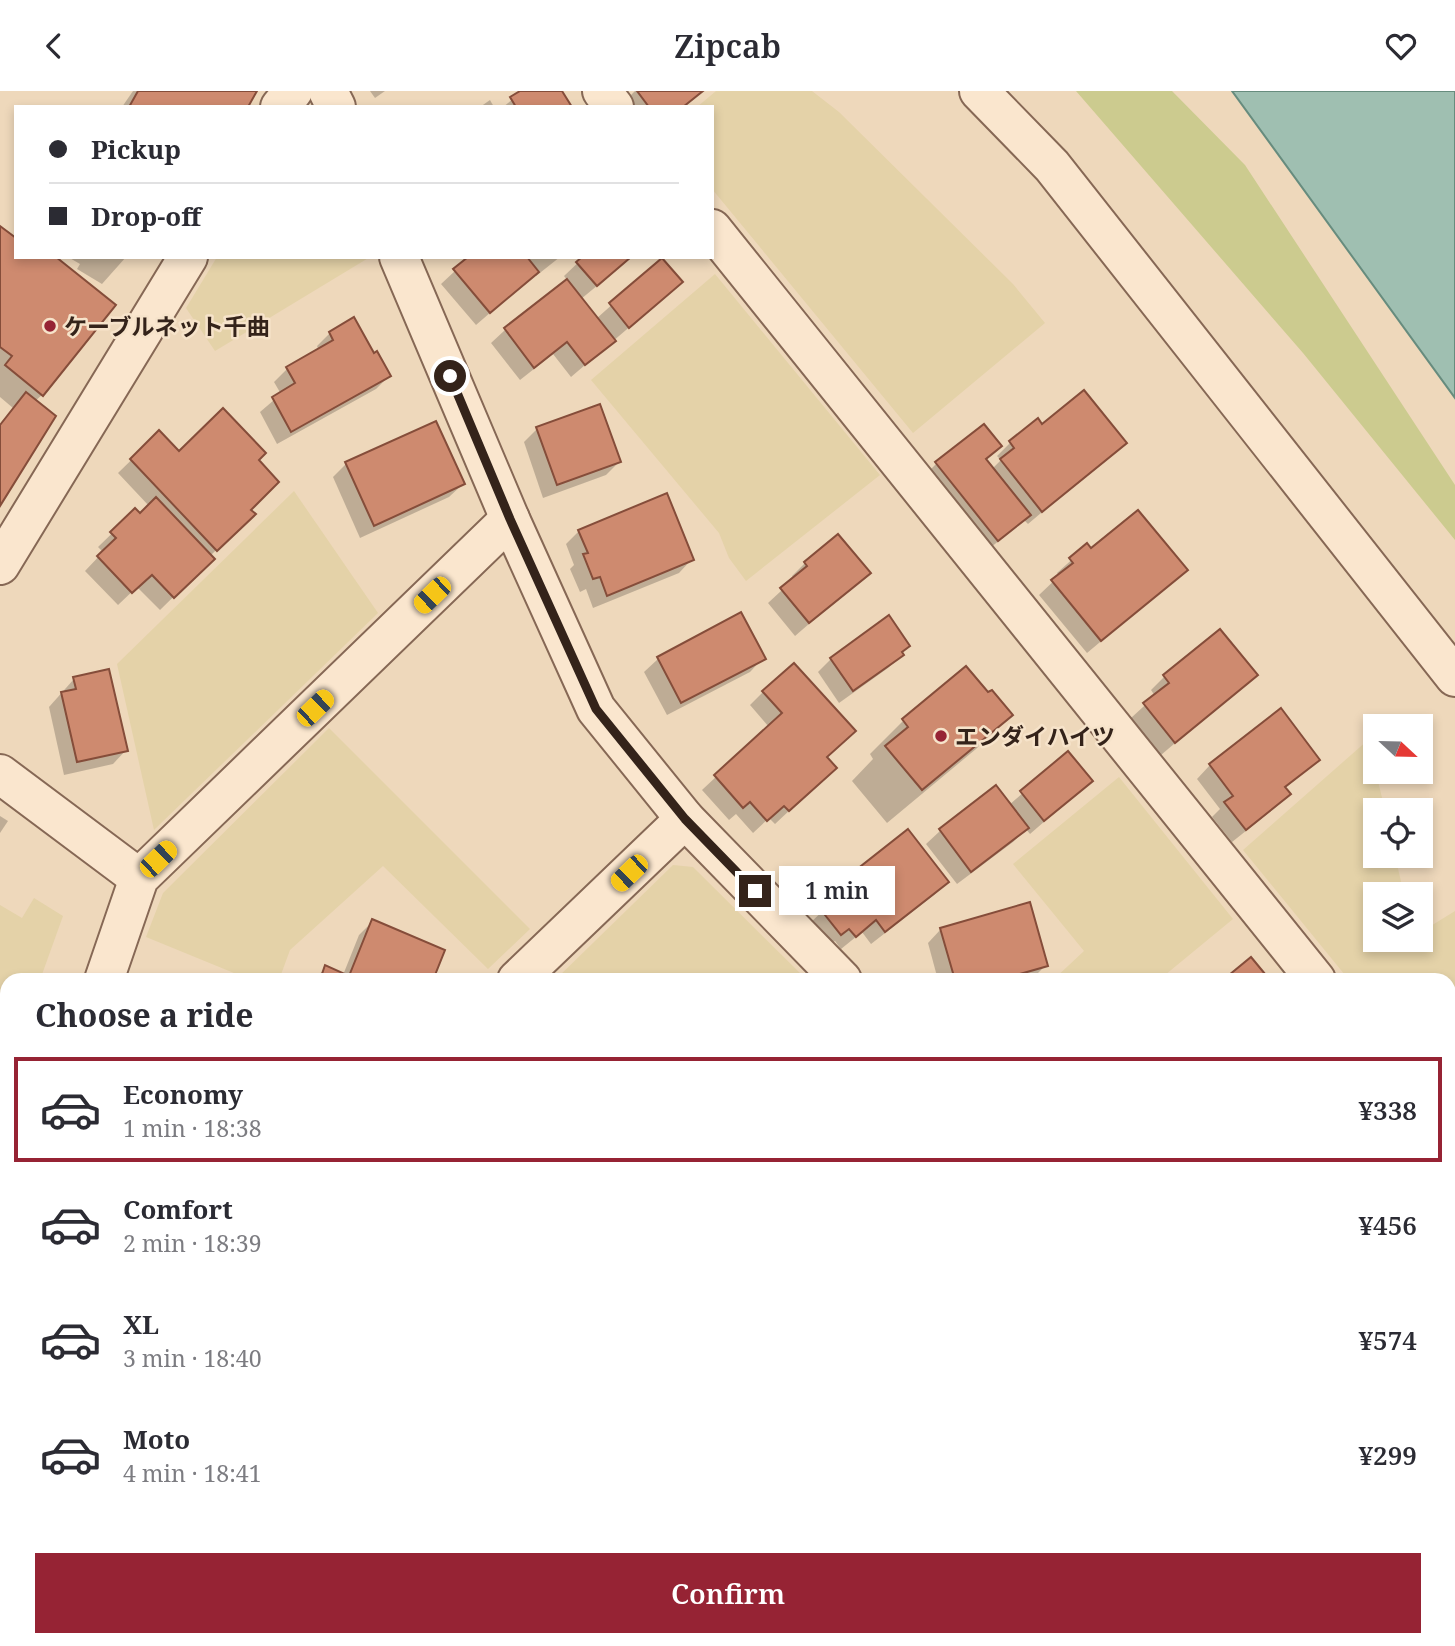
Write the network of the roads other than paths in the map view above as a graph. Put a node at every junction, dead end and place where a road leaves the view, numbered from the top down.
1 (293, 91) edge
2 (979, 91) edge
3 (282, 105) edge
4 (714, 231) edge
5 (187, 259) edge
6 (400, 259) edge
7 (510, 519) junction
8 (0, 565) edge
9 (1455, 677) edge
10 (0, 774) edge
11 (685, 819) junction
12 (139, 878) junction
13 (106, 973) edge
14 (524, 973) edge
15 (835, 973) edge
16 (1310, 973) edge

1 - 3 street
2 - 9 street
4 - 16 street
5 - 8 street
6 - 7 street
7 - 11 street
7 - 12 street
10 - 12 street
11 - 14 street
11 - 15 street
12 - 13 street

